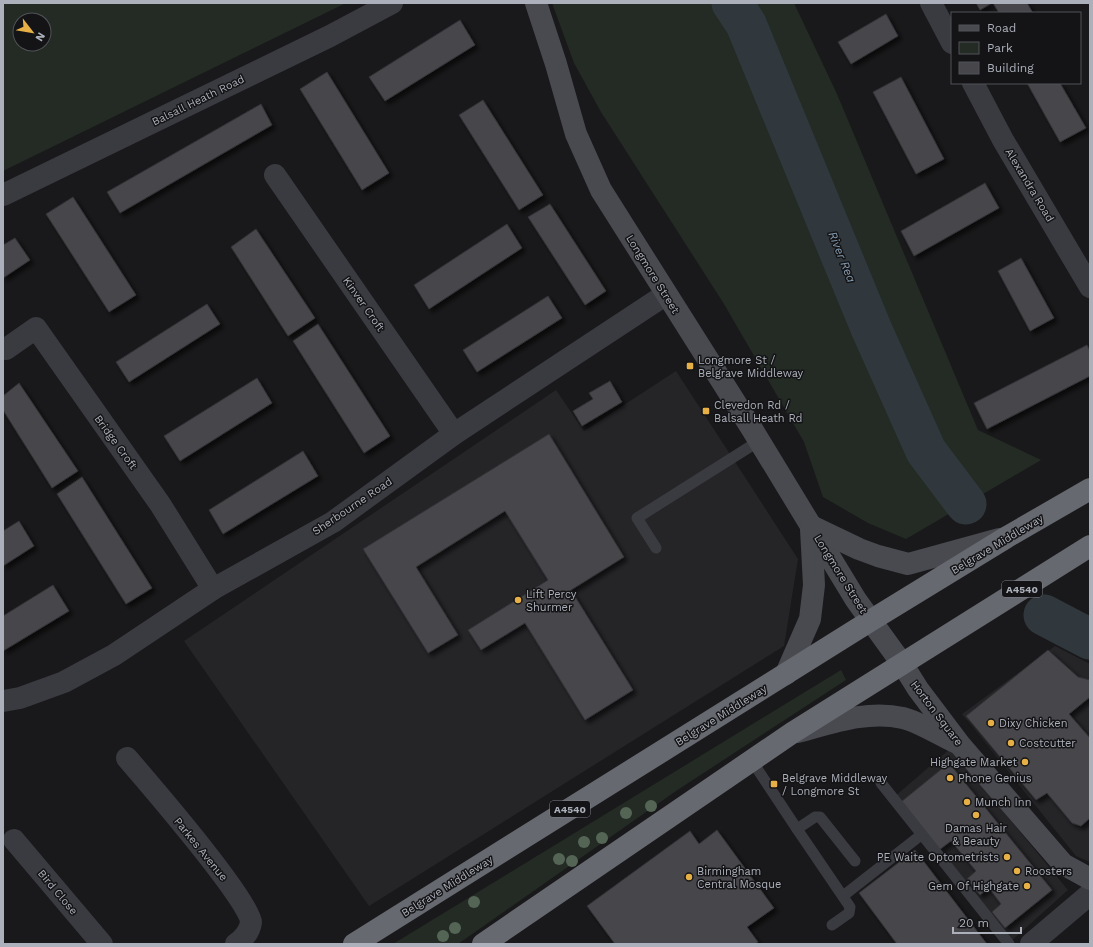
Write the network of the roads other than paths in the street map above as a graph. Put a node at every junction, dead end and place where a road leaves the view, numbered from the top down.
1 (392, 3) edge
2 (536, 3) edge
3 (931, 3) edge
4 (951, 41) edge
5 (974, 84) edge
6 (275, 175) dead end
7 (3, 195) edge
8 (1090, 286) edge
9 (665, 295) junction
10 (6, 349) dead end
11 (454, 434) junction
12 (759, 441) junction
13 (1090, 488) edge
14 (811, 526) junction
15 (1007, 537) junction
16 (1090, 546) edge
17 (656, 548) dead end
18 (213, 589) junction
19 (870, 621) junction
20 (903, 664) junction
21 (786, 674) junction
22 (3, 701) edge
23 (792, 733) junction
24 (961, 746) junction
25 (127, 758) dead end
26 (752, 761) junction
27 (881, 783) dead end
28 (797, 829) junction
29 (921, 835) junction
30 (14, 840) dead end
31 (854, 861) dead end
32 (1090, 879) edge
33 (1090, 894) edge
34 (843, 896) junction
35 (832, 925) dead end
36 (102, 944) edge
37 (236, 944) edge
38 (354, 944) edge
39 (483, 944) edge
40 (1009, 944) edge
41 (1031, 944) edge

1 - 7 street, Balsall Heath Road
2 - 9 street, Longmore Street
3 - 4 street
5 - 8 street, Alexandra Road
6 - 11 street, Kinver Croft
9 - 11 street, Sherbourne Road
9 - 12 street, Longmore Street
10 - 18 street, Bridge Croft
11 - 18 street, Sherbourne Road
12 - 14 street, Longmore Street
12 - 17 lane
13 - 15 highway, Belgrave Middleway / A4540
14 - 15 street, Longmore Street
14 - 19 street, Longmore Street
14 - 21 street, Longmore Street
15 - 19 highway, Belgrave Middleway / A4540
16 - 20 highway, A4540
18 - 22 street, Sherbourne Road
19 - 20 street, Longmore Street
19 - 21 highway, Belgrave Middleway / A4540
20 - 23 highway, A4540
20 - 24 street, Horton Square
21 - 38 highway, Belgrave Middleway / A4540
23 - 24 street
23 - 26 highway, A4540
24 - 32 street, Horton Square
25 - 37 street, Parkes Avenue
26 - 28 lane
26 - 39 highway, A4540
27 - 29 lane
28 - 31 lane
28 - 34 lane
29 - 34 lane
29 - 40 lane
30 - 36 street, Bird Close
33 - 41 street
34 - 35 lane

